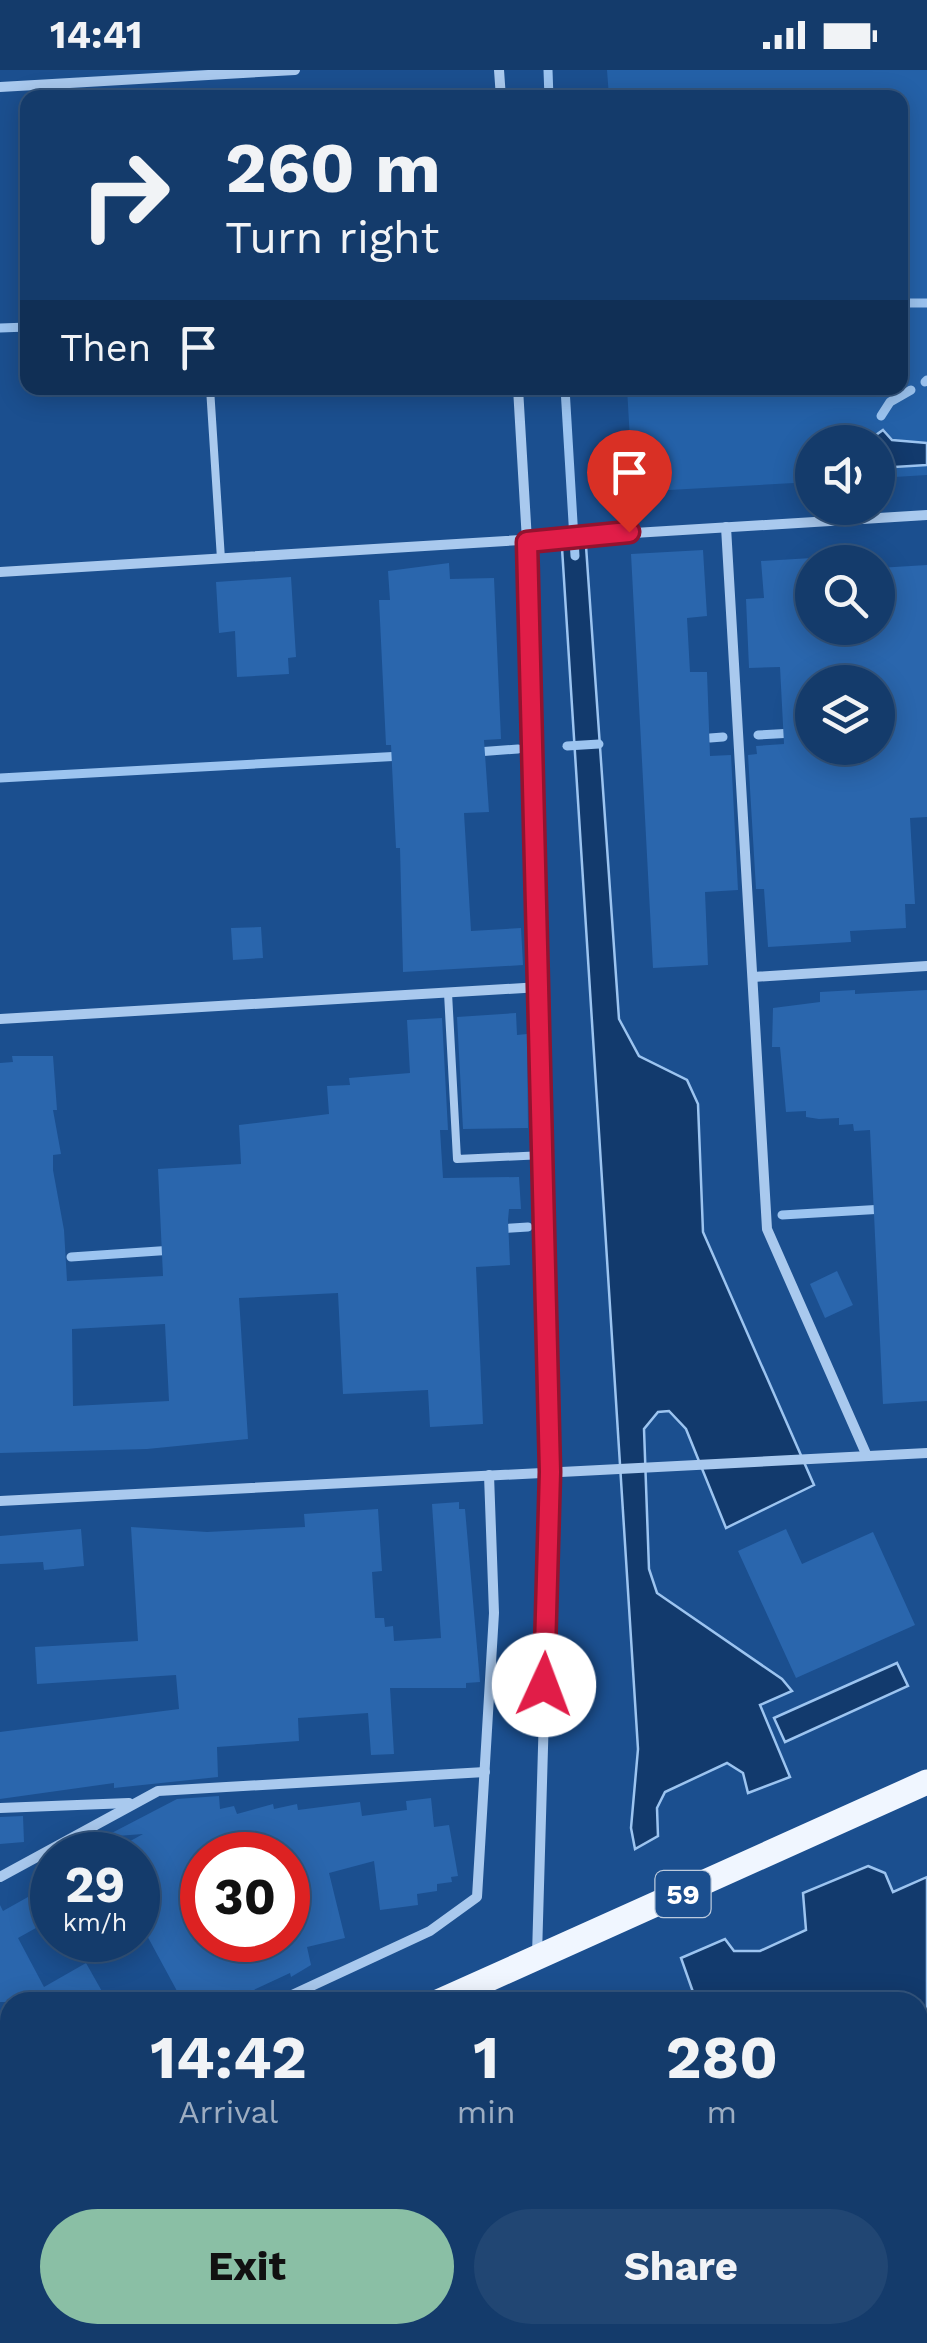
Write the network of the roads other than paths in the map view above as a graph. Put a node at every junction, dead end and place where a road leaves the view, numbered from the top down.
1 (294, 70) edge
2 (0, 88) edge
3 (210, 395) edge
4 (518, 395) edge
5 (927, 516) edge
6 (726, 527) junction
7 (527, 542) junction
8 (221, 560) junction
9 (0, 572) edge
10 (927, 966) edge
11 (753, 977) junction
12 (540, 988) junction
13 (448, 993) junction
14 (0, 1019) edge
15 (544, 1155) junction
16 (927, 1453) edge
17 (867, 1456) junction
18 (550, 1472) junction
19 (489, 1475) junction
20 (0, 1501) edge
21 (486, 1772) junction
22 (927, 1782) edge
23 (134, 1803) junction
24 (0, 1808) edge
25 (0, 1876) edge
26 (536, 1962) junction
27 (300, 1992) edge
28 (462, 1992) edge

1 - 2 street
3 - 8 lane
4 - 7 street
5 - 6 street
6 - 7 street
6 - 11 street
7 - 8 street
7 - 12 street
8 - 9 street
10 - 11 street
11 - 17 street
12 - 13 street
12 - 15 street
13 - 14 street
13 - 15 lane
15 - 18 street
16 - 17 street
17 - 18 street
18 - 19 street
18 - 26 street
19 - 20 street
19 - 21 street
21 - 23 street
21 - 27 street
22 - 26 main road, 59
23 - 24 street
23 - 25 street
26 - 28 main road, 59

